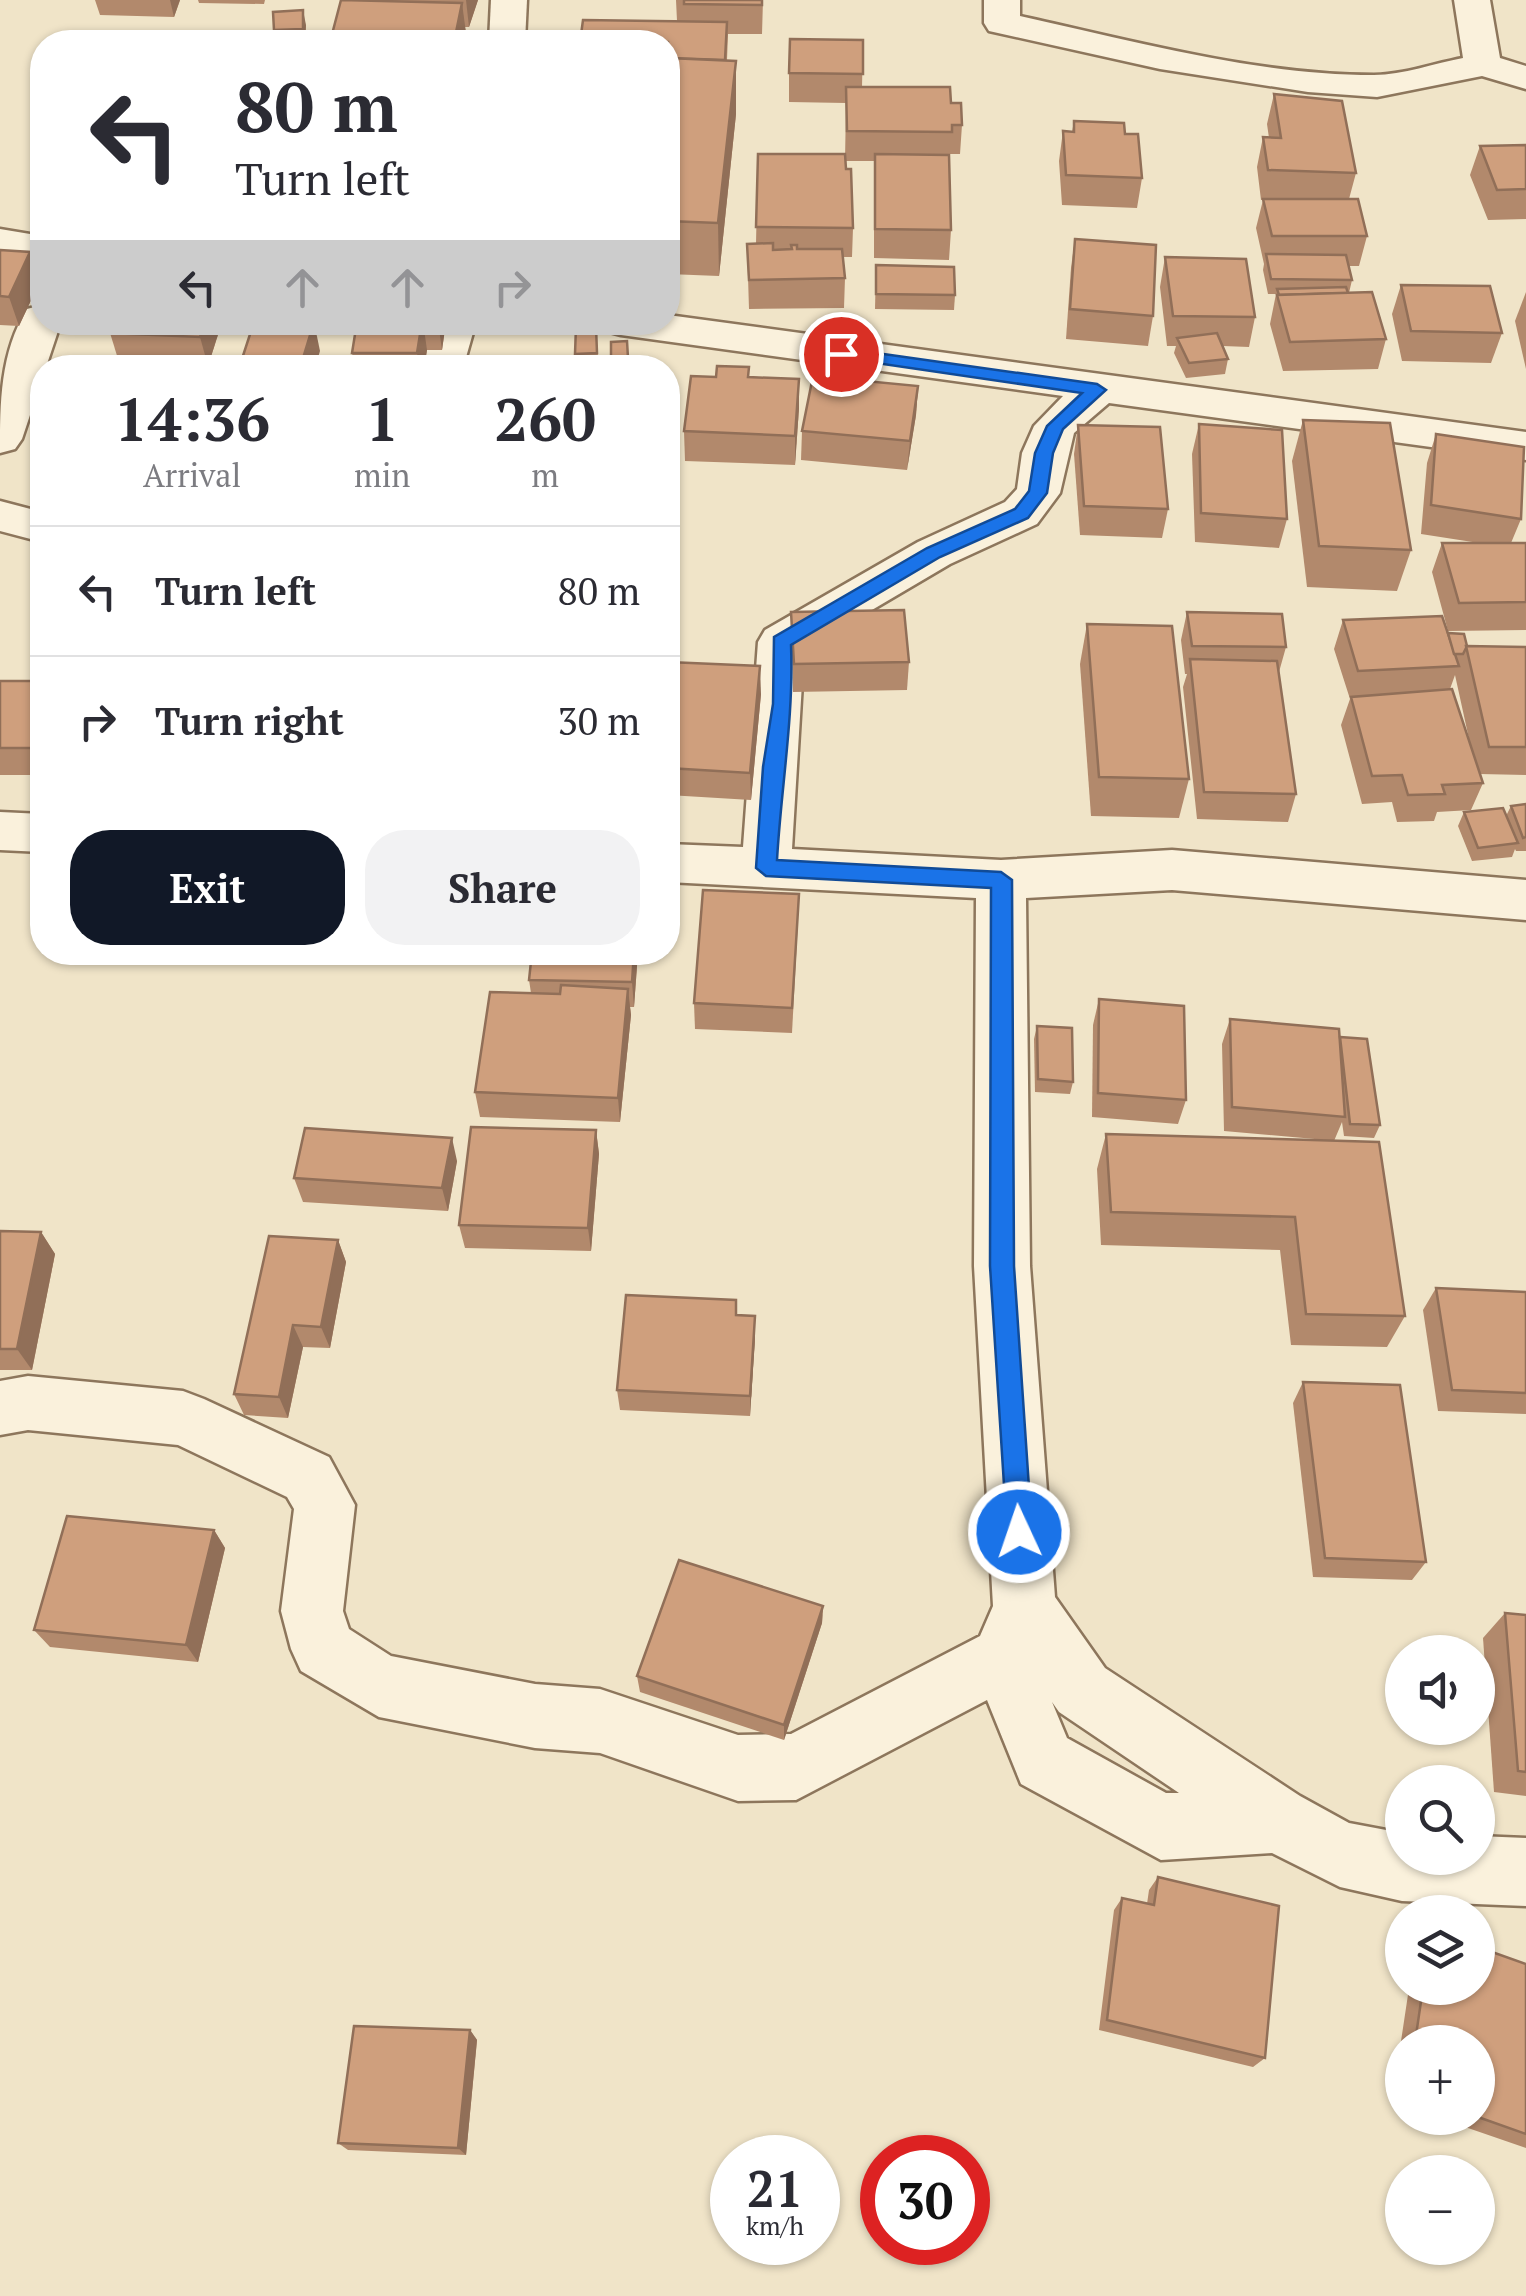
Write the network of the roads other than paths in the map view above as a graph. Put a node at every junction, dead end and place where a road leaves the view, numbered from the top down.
1 (509, 0) edge
2 (1002, 0) edge
3 (1472, 0) edge
4 (508, 30) edge
5 (1484, 65) junction
6 (1526, 78) edge
7 (0, 241) edge
8 (30, 246) edge
9 (680, 330) edge
10 (36, 335) edge
11 (1097, 390) junction
12 (0, 439) edge
13 (1526, 446) edge
14 (0, 516) edge
15 (30, 524) edge
16 (0, 831) edge
17 (30, 832) edge
18 (680, 864) edge
19 (766, 868) junction
20 (1001, 880) junction
21 (1526, 900) edge
22 (0, 1408) edge
23 (1013, 1633) junction
24 (1526, 1872) edge

1 - 4 street
2 - 5 street
3 - 5 street
5 - 6 street
7 - 8 street
9 - 11 street
10 - 12 street
11 - 13 street
11 - 19 street
14 - 15 street
16 - 17 street
18 - 19 street
19 - 20 street
20 - 21 street
20 - 23 street
22 - 23 street
23 - 24 street

